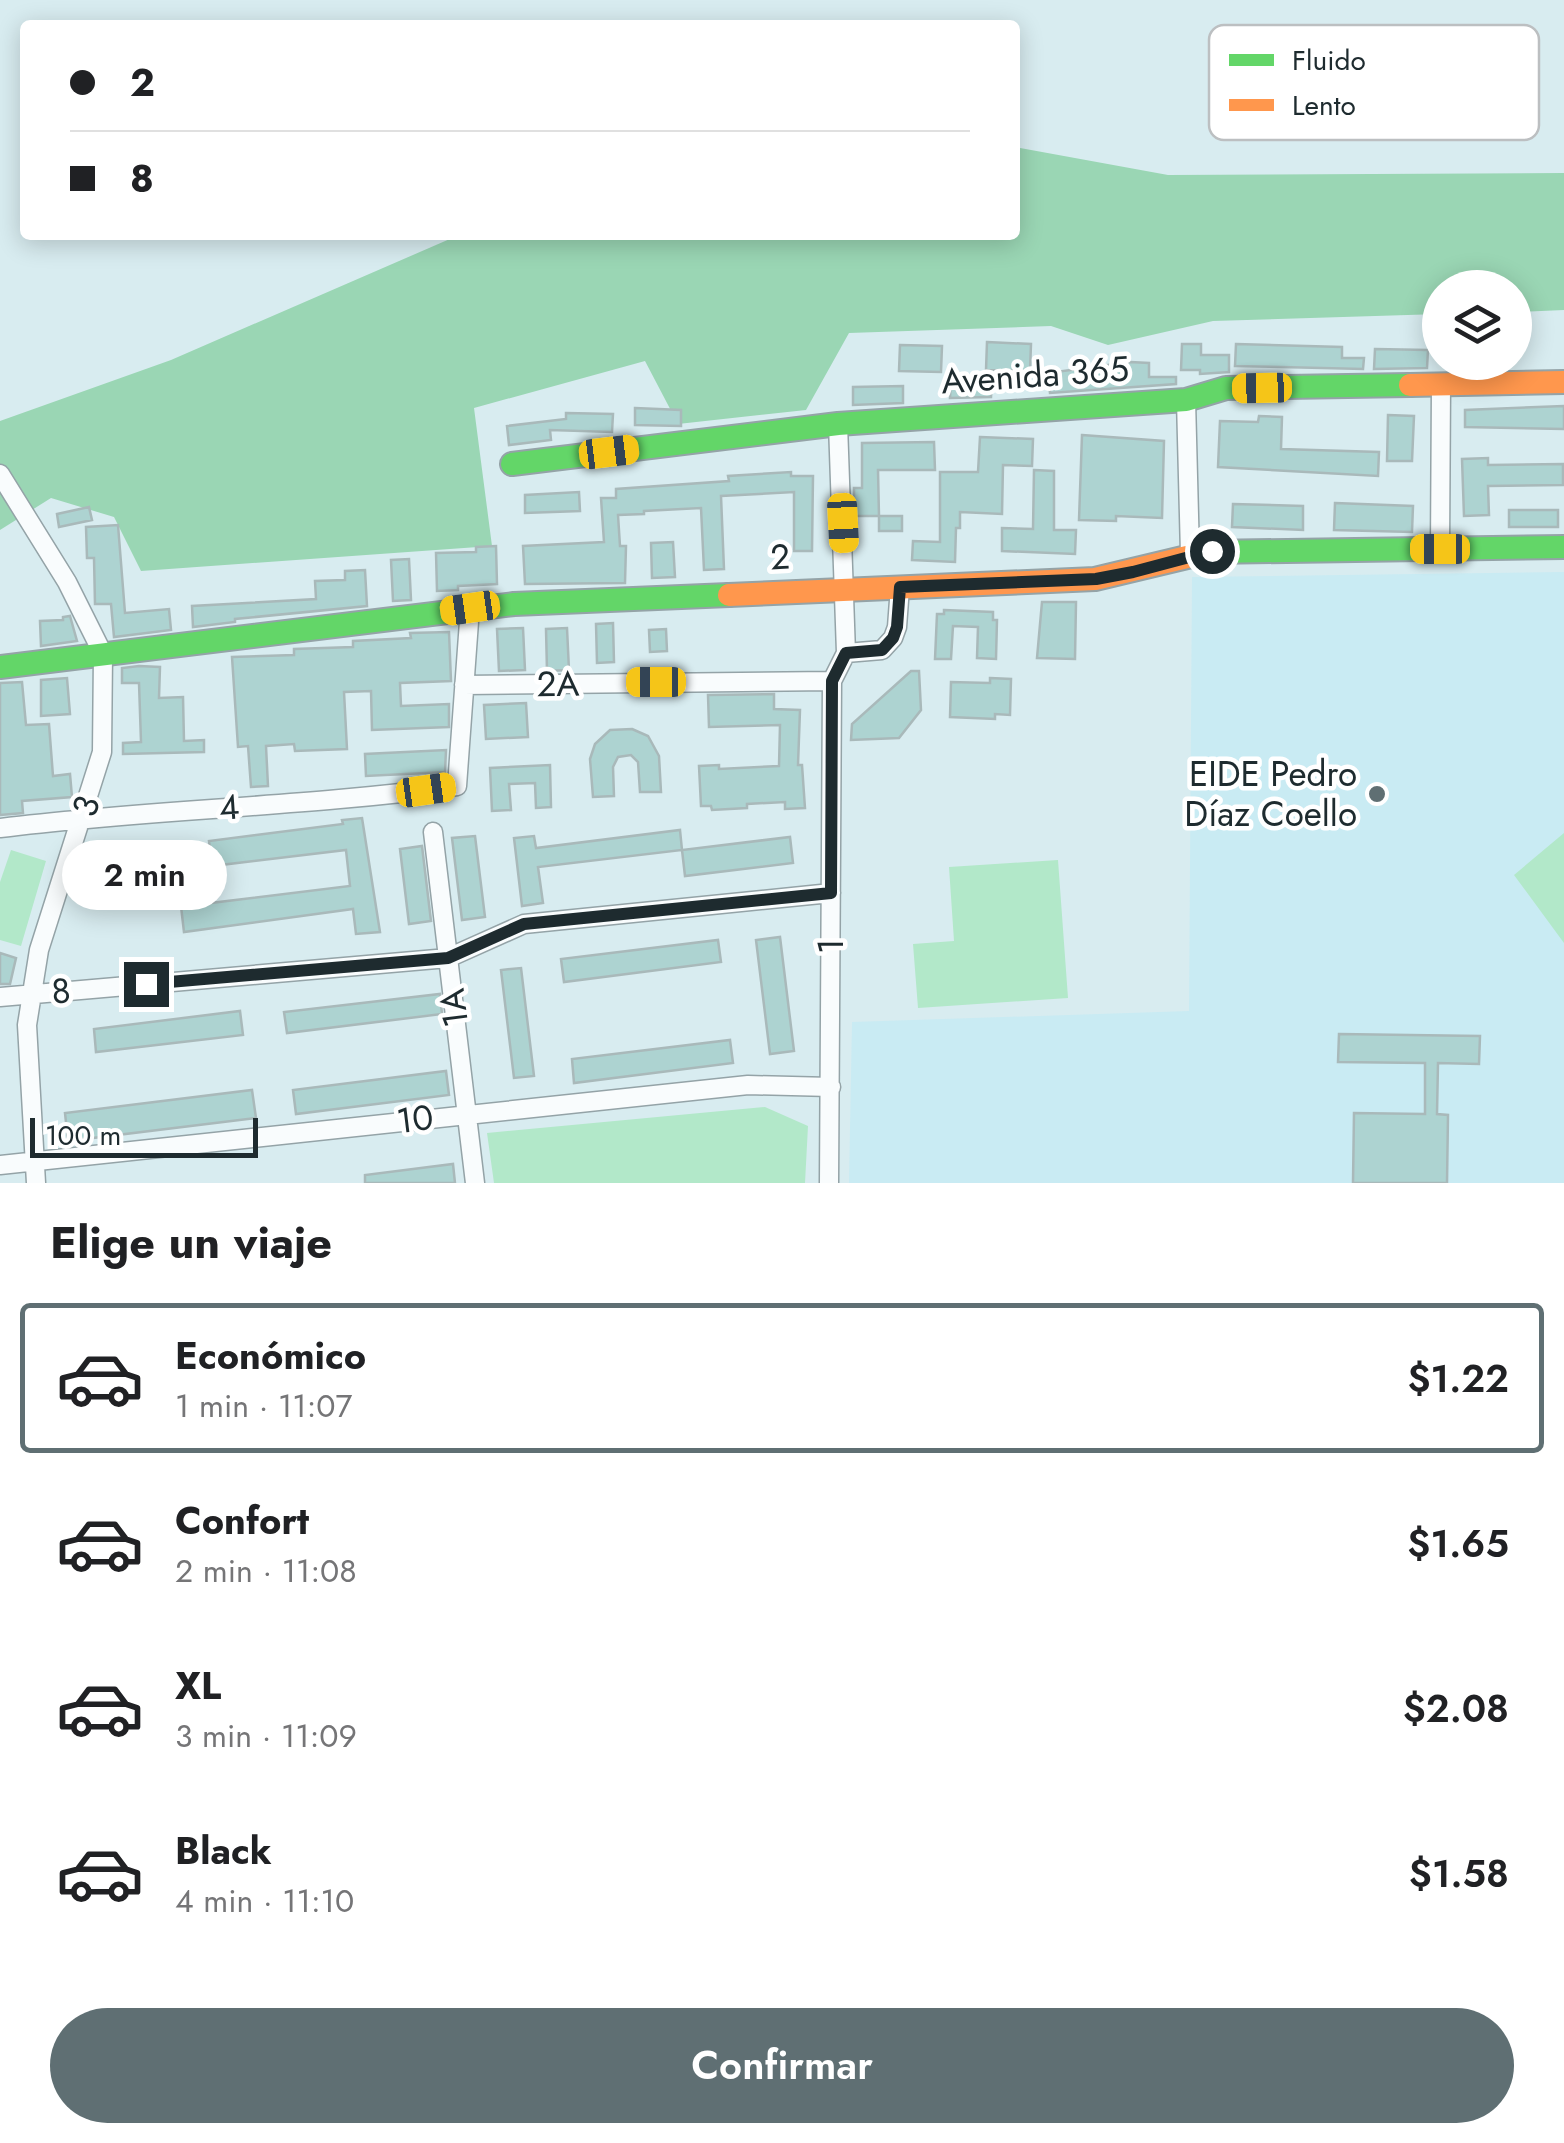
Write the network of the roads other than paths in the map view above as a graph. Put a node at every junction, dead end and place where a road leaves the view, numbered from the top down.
1 (1564, 382) edge
2 (1441, 385) junction
3 (1186, 400) junction
4 (838, 424) junction
5 (512, 464) dead end
6 (0, 474) edge
7 (1564, 546) edge
8 (1440, 549) junction
9 (1190, 554) junction
10 (900, 587) junction
11 (846, 589) junction
12 (470, 608) junction
13 (846, 653) junction
14 (103, 654) junction
15 (0, 666) edge
16 (832, 681) junction
17 (464, 685) junction
18 (81, 818) junction
19 (0, 828) edge
20 (433, 832) dead end
21 (831, 893) junction
22 (448, 958) junction
23 (32, 993) junction
24 (0, 997) edge
25 (832, 1087) junction
26 (466, 1113) junction
27 (34, 1161) junction
28 (0, 1165) edge
29 (36, 1183) edge
30 (475, 1183) edge
31 (828, 1183) edge

1 - 2 street, Avenida 365
2 - 3 street, Avenida 365
2 - 8 street
3 - 4 street, Avenida 365
3 - 9 street
4 - 5 street, Avenida 365
4 - 11 street, 1
6 - 14 street, 3
7 - 8 street, 2
8 - 9 street, 2
9 - 10 street, 2
10 - 11 street, 2
10 - 13 street
11 - 12 street, 2
11 - 13 street, 1
12 - 14 street, 2
12 - 17 street
13 - 16 street, 1
14 - 15 street, 2
14 - 18 street, 3
16 - 17 street, 2A
16 - 21 street, 1
17 - 18 street, 4
18 - 19 street, 4
18 - 23 street, 3
20 - 22 street, 1A
21 - 22 street, 8
21 - 25 street, 1
22 - 23 street, 8
22 - 26 street, 1A
23 - 24 street, 8
23 - 27 street, 3
25 - 26 street, 10
25 - 31 street, 1
26 - 27 street, 10
26 - 30 street, 1A
27 - 28 street, 10
27 - 29 street, 3

